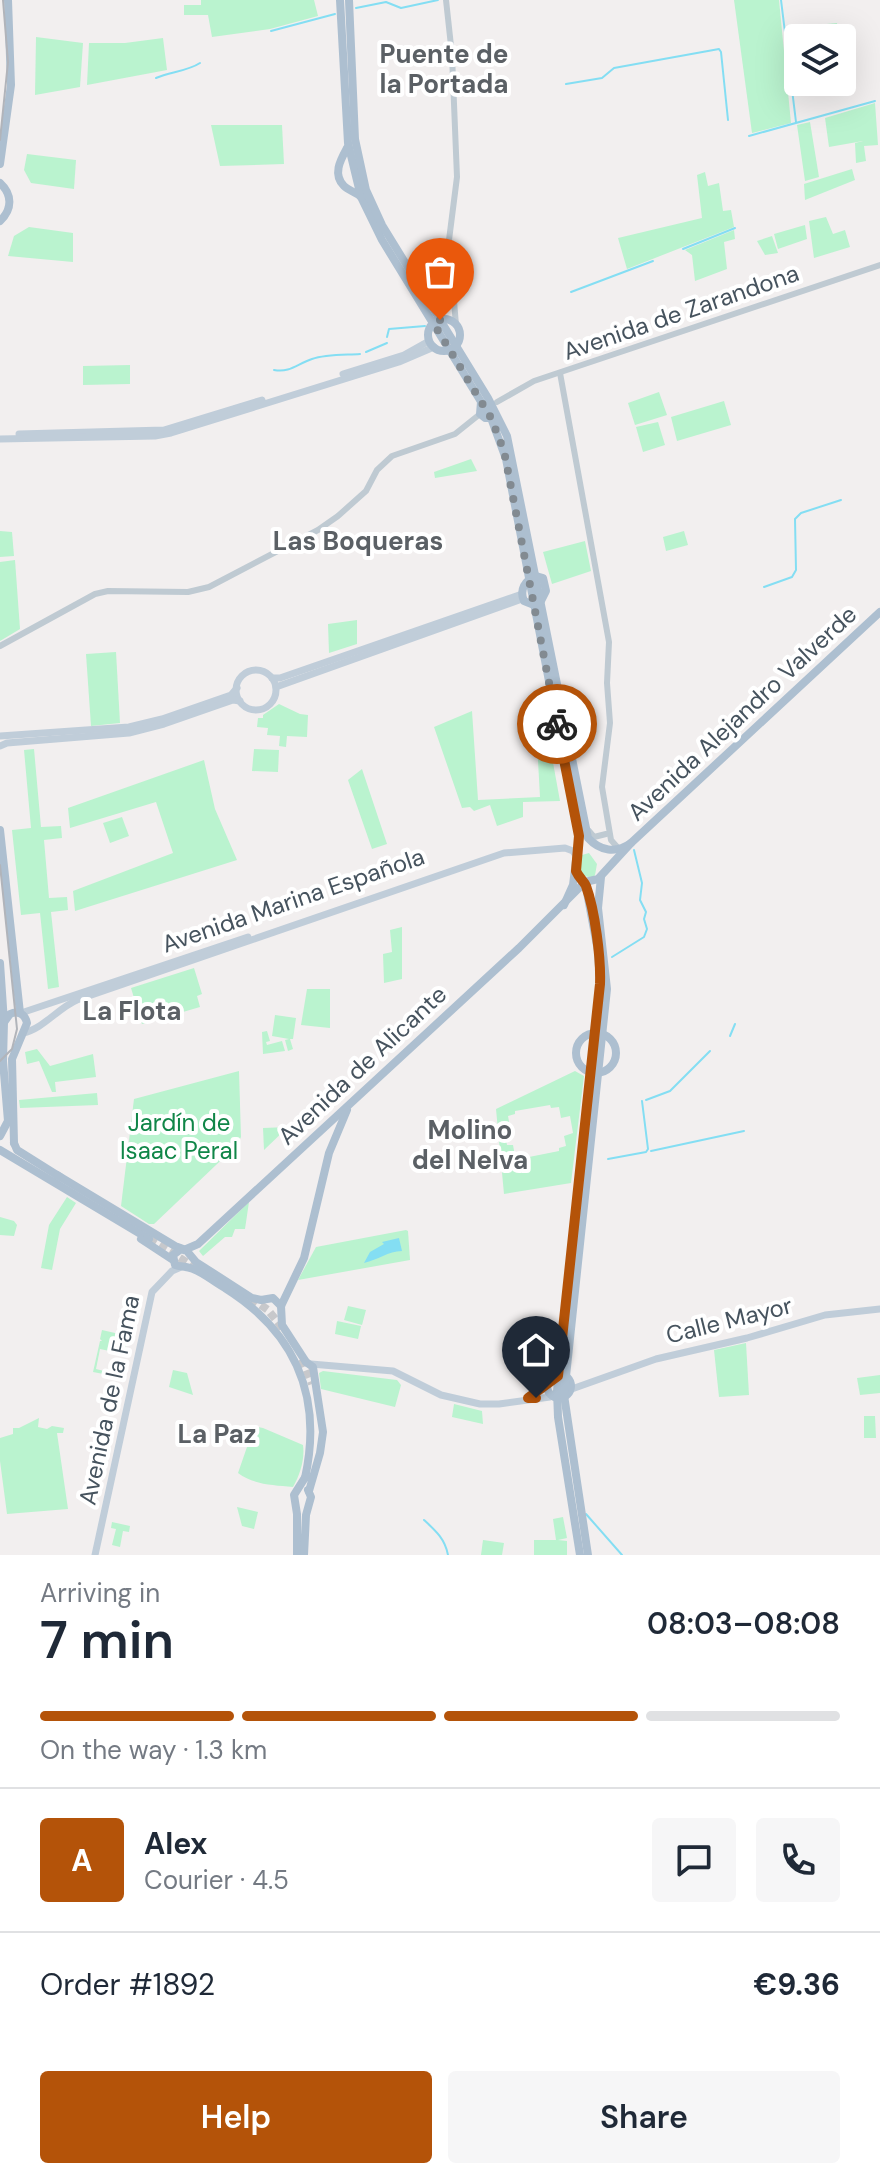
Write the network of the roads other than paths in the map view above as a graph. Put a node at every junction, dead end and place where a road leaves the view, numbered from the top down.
1 (8, 0) edge
2 (340, 0) edge
3 (349, 0) edge
4 (446, 0) edge
5 (348, 143) junction
6 (0, 164) edge
7 (363, 182) junction
8 (0, 183) edge
9 (357, 193) junction
10 (0, 221) edge
11 (880, 265) edge
12 (456, 320) junction
13 (439, 321) junction
14 (432, 344) junction
15 (453, 348) junction
16 (560, 373) junction
17 (489, 401) junction
18 (480, 414) junction
19 (494, 416) junction
20 (0, 436) edge
21 (533, 578) junction
22 (522, 597) junction
23 (538, 603) junction
24 (880, 612) edge
25 (0, 646) edge
26 (272, 678) junction
27 (276, 687) junction
28 (237, 688) junction
29 (240, 701) junction
30 (0, 736) edge
31 (58, 736) junction
32 (0, 746) edge
33 (582, 811) junction
34 (0, 830) edge
35 (608, 832) junction
36 (579, 836) junction
37 (631, 843) junction
38 (594, 844) junction
39 (622, 849) junction
40 (606, 850) junction
41 (578, 855) junction
42 (607, 868) junction
43 (576, 871) junction
44 (601, 877) junction
45 (585, 882) junction
46 (566, 903) junction
47 (590, 907) junction
48 (0, 963) edge
49 (21, 1013) junction
50 (4, 1023) junction
51 (23, 1033) junction
52 (599, 1034) junction
53 (2, 1050) edge
54 (595, 1072) junction
55 (354, 1099) junction
56 (15, 1123) junction
57 (1, 1135) edge
58 (319, 1135) junction
59 (14, 1141) junction
60 (1, 1146) edge
61 (331, 1147) junction
62 (25, 1155) junction
63 (55, 1178) junction
64 (150, 1237) tunnel mouth
65 (185, 1252) junction
66 (173, 1260) junction
67 (182, 1267) junction
68 (263, 1300) junction
69 (880, 1309) edge
70 (281, 1310) junction
71 (262, 1316) junction
72 (309, 1367) junction
73 (564, 1376) junction
74 (549, 1382) junction
75 (591, 1382) junction
76 (310, 1384) tunnel mouth
77 (560, 1395) junction
78 (528, 1398) junction
79 (309, 1484) junction
80 (296, 1501) junction
81 (308, 1502) junction
82 (95, 1555) edge
83 (297, 1555) edge
84 (304, 1555) edge
85 (580, 1555) edge
86 (588, 1555) edge

1 - 6 main road
2 - 5 main road
3 - 7 main road
4 - 12 street
5 - 9 main road
5 - 9 main road
7 - 9 main road
7 - 13 main road
8 - 10 main road
9 - 13 main road
11 - 16 street, Avenida de Zarandona
12 - 13 main road
12 - 15 main road
13 - 14 main road
13 - 15 main road
14 - 15 main road
14 - 20 main road
15 - 17 main road
16 - 17 street, Avenida de Zarandona
16 - 35 street
17 - 18 main road
17 - 19 main road
17 - 19 main road
18 - 19 main road
18 - 25 street
19 - 21 main road
21 - 22 main road
21 - 23 main road
22 - 23 main road
22 - 26 main road
22 - 27 main road
23 - 33 main road
23 - 36 main road
24 - 37 main road, Avenida Alejandro Valverde
26 - 27 main road
26 - 28 main road
27 - 29 main road
28 - 29 main road
28 - 31 main road
29 - 31 main road
30 - 31 main road
31 - 32 main road
33 - 35 street
33 - 38 main road
34 - 49 main road
35 - 38 street
35 - 39 street
35 - 40 street
36 - 41 main road
36 - 49 main road, Avenida Marina Española
37 - 39 main road
37 - 42 main road
38 - 40 main road
38 - 41 main road
39 - 40 main road
40 - 42 main road
41 - 43 main road
41 - 51 main road, Avenida Marina Española
42 - 44 main road
43 - 45 main road
43 - 46 main road, Avenida de Alicante
44 - 45 main road
44 - 52 main road
45 - 46 main road, Avenida de Alicante
45 - 47 main road
46 - 47 main road
46 - 55 main road, Avenida de Alicante
47 - 52 main road
48 - 50 main road
49 - 50 main road
49 - 51 main road
50 - 51 main road
50 - 53 main road
51 - 56 main road
52 - 54 main road
52 - 54 main road
52 - 54 main road
53 - 57 main road
54 - 73 main road
55 - 58 main road, Avenida de Alicante
55 - 61 main road
56 - 59 main road
56 - 62 main road
57 - 59 main road
58 - 61 main road
58 - 65 main road, Avenida de Alicante
59 - 60 main road
59 - 62 main road
60 - 63 main road
61 - 70 main road
62 - 63 main road
63 - 64 main road
63 - 65 main road
63 - 66 main road
65 - 66 main road
65 - 67 main road
65 - 68 main road
66 - 67 main road
67 - 71 main road
67 - 82 main road, Avenida de la Fama
68 - 70 main road
68 - 71 main road
69 - 75 main road, Calle Mayor
70 - 71 main road
70 - 72 main road
71 - 72 main road
72 - 78 main road, Calle Mayor
72 - 79 main road
73 - 74 main road
73 - 75 main road, Calle Mayor
73 - 77 main road
73 - 77 main road
74 - 77 main road
74 - 78 main road
75 - 77 main road, Calle Mayor
76 - 79 main road
77 - 78 main road, Calle Mayor
77 - 85 main road
77 - 86 main road
79 - 80 main road
79 - 81 main road
80 - 81 main road
80 - 83 main road
81 - 84 main road

